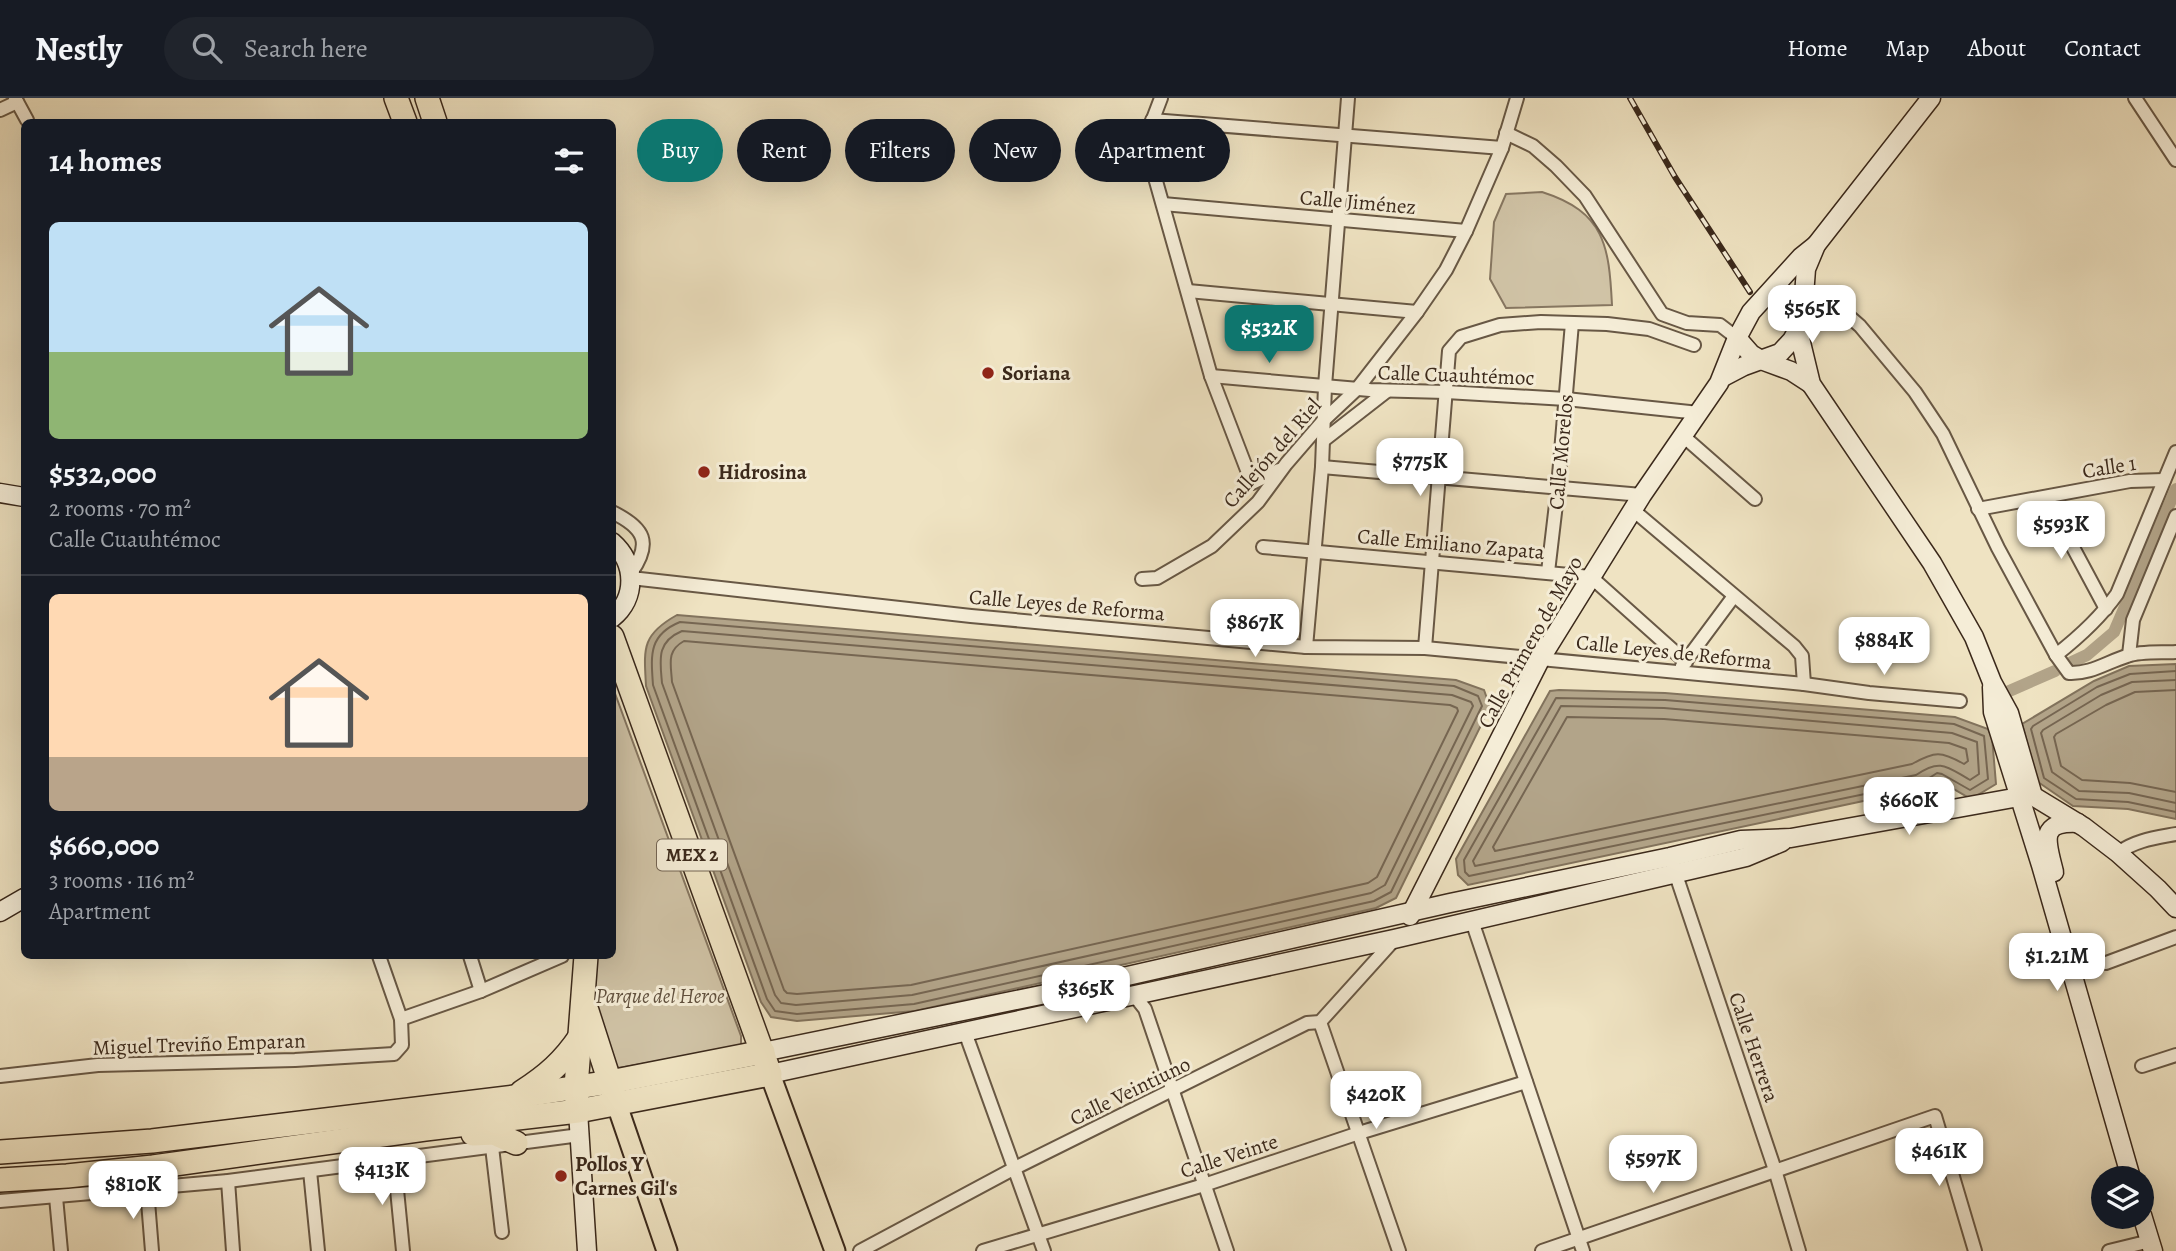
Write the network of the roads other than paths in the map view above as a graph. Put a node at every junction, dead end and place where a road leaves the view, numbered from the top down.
1 (396, 98) edge
2 (426, 98) edge
3 (1161, 98) edge
4 (1348, 98) edge
5 (1517, 98) edge
6 (1931, 98) edge
7 (16, 100) edge
8 (2143, 101) edge
9 (0, 110) edge
10 (26, 119) edge
11 (404, 119) edge
12 (434, 119) edge
13 (1152, 119) edge
14 (1230, 126) edge
15 (1506, 133) junction
16 (1345, 134) junction
17 (1502, 148) junction
18 (2176, 160) edge
19 (1156, 182) edge
20 (1163, 204) junction
21 (1338, 219) junction
22 (1466, 231) junction
23 (1816, 245) junction
24 (1772, 290) junction
25 (1188, 291) junction
26 (1803, 300) junction
27 (1332, 305) junction
28 (1418, 313) junction
29 (1662, 314) junction
30 (1572, 328) junction
31 (1649, 329) junction
32 (1798, 330) junction
33 (1737, 338) junction
34 (1694, 345) dead end
35 (1761, 360) junction
36 (1211, 376) junction
37 (1723, 377) junction
38 (1811, 384) junction
39 (1325, 387) junction
40 (1357, 389) junction
41 (1387, 391) junction
42 (1446, 392) junction
43 (1566, 399) junction
44 (1699, 413) junction
45 (1324, 420) junction
46 (1682, 435) junction
47 (1324, 440) junction
48 (2176, 452) edge
49 (1322, 467) junction
50 (1282, 468) junction
51 (1439, 478) junction
52 (2164, 480) junction
53 (1558, 487) junction
54 (0, 493) edge
55 (21, 496) edge
56 (2046, 497) junction
57 (1755, 499) dead end
58 (1638, 502) junction
59 (1978, 509) junction
60 (616, 514) edge
61 (2176, 516) edge
62 (616, 547) edge
63 (1263, 547) dead end
64 (1315, 552) junction
65 (1432, 562) junction
66 (1548, 572) junction
67 (631, 576) junction
68 (1591, 577) junction
69 (1142, 579) dead end
70 (1734, 596) junction
71 (2106, 609) junction
72 (616, 614) edge
73 (1306, 647) junction
74 (616, 648) edge
75 (1424, 648) junction
76 (2176, 652) edge
77 (2056, 655) junction
78 (2129, 655) junction
79 (1541, 659) junction
80 (1686, 662) junction
81 (1676, 673) junction
82 (1804, 684) junction
83 (1960, 701) dead end
84 (2026, 797) junction
85 (2078, 822) junction
86 (2176, 835) edge
87 (2118, 853) junction
88 (1673, 866) junction
89 (1428, 882) junction
90 (21, 900) edge
91 (1450, 903) junction
92 (2176, 908) edge
93 (1415, 910) junction
94 (0, 912) edge
95 (1472, 921) junction
96 (2058, 926) junction
97 (2176, 937) edge
98 (1394, 939) junction
99 (380, 959) edge
100 (471, 959) edge
101 (555, 959) edge
102 (586, 959) edge
103 (2106, 963) dead end
104 (481, 990) junction
105 (1134, 995) junction
106 (583, 999) junction
107 (401, 1020) junction
108 (1320, 1022) junction
109 (965, 1032) junction
110 (580, 1037) junction
111 (2176, 1055) edge
112 (767, 1063) junction
113 (2142, 1066) dead end
114 (0, 1076) edge
115 (1526, 1082) junction
116 (610, 1083) junction
117 (576, 1087) junction
118 (1172, 1092) junction
119 (514, 1097) junction
120 (617, 1105) junction
121 (578, 1111) junction
122 (425, 1129) junction
123 (1359, 1133) junction
124 (580, 1135) junction
125 (516, 1143) junction
126 (492, 1147) junction
127 (0, 1152) edge
128 (394, 1160) junction
129 (2128, 1166) edge
130 (1015, 1168) junction
131 (1775, 1170) junction
132 (310, 1171) junction
133 (0, 1180) edge
134 (228, 1181) junction
135 (1204, 1185) junction
136 (147, 1189) junction
137 (56, 1197) junction
138 (0, 1201) edge
139 (2146, 1229) edge
140 (502, 1232) dead end
141 (1038, 1233) junction
142 (1581, 1245) edge
143 (2151, 1246) edge
144 (61, 1251) edge
145 (152, 1251) edge
146 (233, 1251) edge
147 (318, 1251) edge
148 (403, 1251) edge
149 (587, 1251) edge
150 (667, 1251) edge
151 (835, 1251) edge
152 (860, 1251) edge
153 (983, 1251) edge
154 (1044, 1251) edge
155 (1227, 1251) edge
156 (1399, 1251) edge
157 (1542, 1251) edge
158 (1799, 1251) edge
159 (1975, 1251) edge
160 (2109, 1251) edge

1 - 11 highway
2 - 12 highway
3 - 13 street
4 - 16 street
5 - 15 street, Callejón del Riel
6 - 23 main road, Calle Primero de Mayo
7 - 9 street
7 - 10 street
8 - 18 street
14 - 16 street
15 - 17 street, Callejón del Riel
15 - 29 street
16 - 17 street
16 - 21 street
17 - 22 street, Callejón del Riel
19 - 20 street
20 - 21 street, Calle Jiménez
20 - 25 street
21 - 22 street, Calle Jiménez
21 - 27 street
22 - 28 street, Callejón del Riel
23 - 24 main road, Calle Primero de Mayo
23 - 26 main road, Calle Primero de Mayo
24 - 26 main road
24 - 33 main road, Calle Primero de Mayo
25 - 27 street
25 - 36 street
26 - 32 main road, Calle Primero de Mayo
26 - 59 street
27 - 28 street
27 - 39 street
28 - 40 street, Callejón del Riel
29 - 31 street
29 - 33 street
30 - 31 street
30 - 42 street
30 - 43 street, Calle Morelos
31 - 34 street
32 - 35 main road
32 - 38 main road
33 - 35 main road
33 - 37 main road, Calle Primero de Mayo
35 - 37 main road
35 - 38 main road
36 - 39 street, Calle Cuauhtémoc
36 - 50 street
37 - 44 main road, Calle Primero de Mayo
38 - 84 main road
39 - 40 street, Calle Cuauhtémoc
39 - 45 street
40 - 41 street, Calle Cuauhtémoc
40 - 45 street, Callejón del Riel
41 - 42 street, Calle Cuauhtémoc
41 - 47 street
42 - 43 street, Calle Cuauhtémoc
42 - 51 street
43 - 44 street, Calle Cuauhtémoc
43 - 53 street, Calle Morelos
44 - 46 main road, Calle Primero de Mayo
45 - 47 street
45 - 50 street, Callejón del Riel
46 - 57 street
46 - 58 main road, Calle Primero de Mayo
47 - 49 street
48 - 52 street
49 - 51 street
49 - 64 street
50 - 69 street, Callejón del Riel
51 - 53 street
51 - 65 street
52 - 56 street, Calle 1
52 - 71 street
53 - 58 street
53 - 66 street, Calle Morelos
54 - 55 main road
56 - 59 street, Calle 1
56 - 71 street
58 - 68 main road, Calle Primero de Mayo
58 - 70 street
59 - 77 street
60 - 67 street
61 - 78 street
62 - 67 main road
63 - 64 street, Calle Emiliano Zapata
64 - 65 street, Calle Emiliano Zapata
64 - 73 street
65 - 66 street, Calle Emiliano Zapata
65 - 75 street
66 - 68 street, Calle Emiliano Zapata
67 - 72 main road
67 - 73 street, Calle Leyes de Reforma
68 - 79 main road, Calle Primero de Mayo
68 - 80 street
70 - 80 street
70 - 82 street
71 - 77 street
73 - 75 street, Calle Leyes de Reforma
74 - 112 highway, MEX 2
75 - 79 street, Calle Leyes de Reforma
76 - 78 street
77 - 78 street
79 - 81 street, Calle Leyes de Reforma
79 - 89 main road, Calle Primero de Mayo
80 - 81 street
81 - 82 street, Calle Leyes de Reforma
82 - 83 street, Calle Leyes de Reforma
84 - 85 main road
84 - 88 main road
84 - 96 main road
85 - 87 main road
85 - 96 main road
86 - 87 street
87 - 92 main road
88 - 91 main road
88 - 95 main road
88 - 131 street, Calle Herrera
89 - 91 main road
89 - 93 main road, Calle Primero de Mayo
90 - 94 main road
91 - 93 main road
93 - 98 main road, Calle Primero de Mayo
93 - 112 main road
95 - 98 main road
95 - 115 street
96 - 129 main road
97 - 103 street
98 - 105 main road
98 - 108 street, Calle Veintiuno
99 - 107 street
100 - 104 street
101 - 104 street
102 - 106 highway
104 - 107 street
105 - 109 main road
105 - 118 street
106 - 110 highway
106 - 116 highway
107 - 114 street, Miguel Treviño Emparan
108 - 118 street, Calle Veintiuno
108 - 123 street
109 - 112 main road
109 - 130 street
110 - 117 highway
110 - 119 highway
111 - 113 street
112 - 116 highway
112 - 120 highway
112 - 151 main road, MEX 2
115 - 123 street, Calle Veinte
115 - 142 street
116 - 117 highway
116 - 120 highway
117 - 119 highway
117 - 121 highway
118 - 130 street, Calle Veintiuno
118 - 135 street
119 - 127 highway
120 - 121 highway
120 - 150 main road
121 - 122 highway
121 - 124 main road
122 - 125 highway
122 - 133 highway
123 - 135 street, Calle Veinte
123 - 156 street
124 - 125 street
124 - 149 main road
125 - 126 street
126 - 128 street
126 - 140 street
128 - 132 street
128 - 148 street
130 - 141 street
130 - 152 street, Calle Veintiuno
131 - 142 street
131 - 158 street, Calle Herrera
131 - 159 street
132 - 134 street
132 - 147 street
134 - 136 street
134 - 146 street
135 - 141 street, Calle Veinte
135 - 155 street
136 - 137 street
136 - 145 street
137 - 138 street
137 - 144 street
139 - 143 main road
141 - 153 street, Calle Veinte
141 - 154 street
142 - 157 street
143 - 160 street

